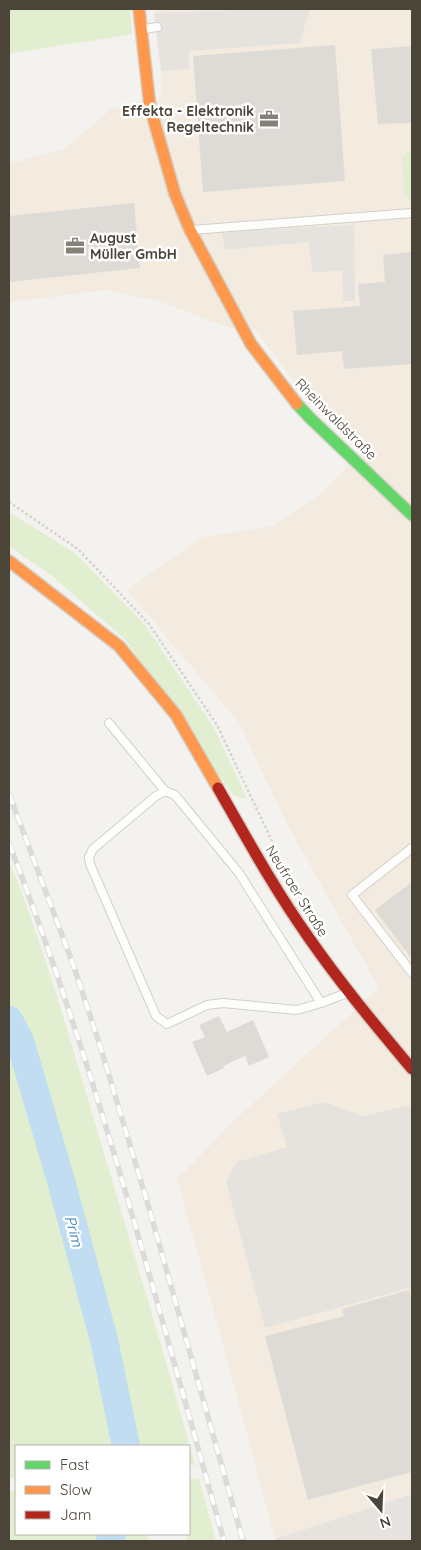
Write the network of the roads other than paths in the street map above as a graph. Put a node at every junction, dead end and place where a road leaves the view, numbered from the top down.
1 (139, 9) edge
2 (157, 27) dead end
3 (142, 29) junction
4 (412, 213) edge
5 (190, 230) junction
6 (412, 516) edge
7 (9, 562) edge
8 (109, 723) dead end
9 (165, 791) junction
10 (412, 848) edge
11 (412, 973) edge
12 (349, 993) junction
13 (321, 1002) junction
14 (412, 1069) edge

1 - 3 street, Rheinwaldstraße
2 - 3 lane
3 - 5 street, Rheinwaldstraße
4 - 5 lane
5 - 6 street, Rheinwaldstraße
7 - 12 street, Neufraer Straße
8 - 9 lane
9 - 13 lane
9 - 13 lane
10 - 11 lane
12 - 13 lane
12 - 14 street, Neufraer Straße

